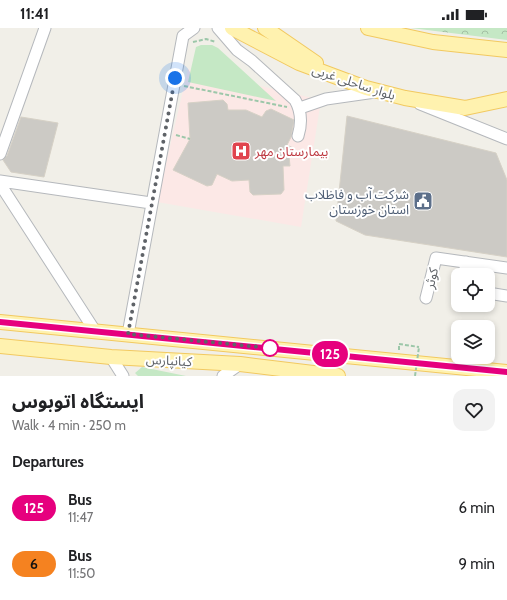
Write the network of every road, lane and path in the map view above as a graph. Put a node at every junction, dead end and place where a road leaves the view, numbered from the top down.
1 (194, 28) edge
2 (218, 28) edge
3 (232, 28) edge
4 (265, 28) edge
5 (368, 28) edge
6 (40, 31) edge
7 (188, 39) junction
8 (217, 42) dead end
9 (507, 50) edge
10 (338, 78) junction
11 (180, 86) dead end
12 (379, 92) junction
13 (405, 98) junction
14 (507, 99) edge
15 (281, 102) dead end
16 (300, 108) junction
17 (174, 131) dead end
18 (298, 136) dead end
19 (190, 139) dead end
20 (507, 139) edge
21 (0, 154) edge
22 (0, 181) edge
23 (0, 184) edge
24 (151, 203) junction
25 (466, 262) junction
26 (465, 268) edge
27 (507, 268) edge
28 (495, 294) edge
29 (507, 296) edge
30 (426, 298) dead end
31 (0, 322) edge
32 (94, 331) junction
33 (128, 334) junction
34 (399, 344) dead end
35 (0, 346) edge
36 (111, 357) junction
37 (240, 364) junction
38 (285, 372) edge
39 (507, 372) edge
40 (124, 376) edge
41 (223, 376) edge
42 (338, 376) edge
43 (415, 376) edge

1 - 7 street
2 - 16 street
3 - 10 main road, بلوار ساحلی غربی
4 - 10 main road
5 - 9 main road
6 - 21 street
7 - 8 path
7 - 24 street
10 - 12 main road, بلوار ساحلی غربی
11 - 15 path
12 - 13 main road, بلوار ساحلی غربی
12 - 16 street
13 - 14 main road, بلوار ساحلی غربی
13 - 20 street
16 - 18 street
17 - 19 path
22 - 24 street
23 - 32 street
24 - 33 street
25 - 26 street
25 - 27 street, کوثر
25 - 30 street, کوثر
28 - 29 street
31 - 32 main road, کیانپارس
32 - 33 main road, کیانپارس
33 - 39 main road, کیانپارس
34 - 43 path, bridge
35 - 36 main road, کیانپارس
36 - 37 main road, کیانپارس
36 - 40 street
37 - 38 main road, کیانپارس
37 - 41 street
38 - 42 main road, کیانپارس

